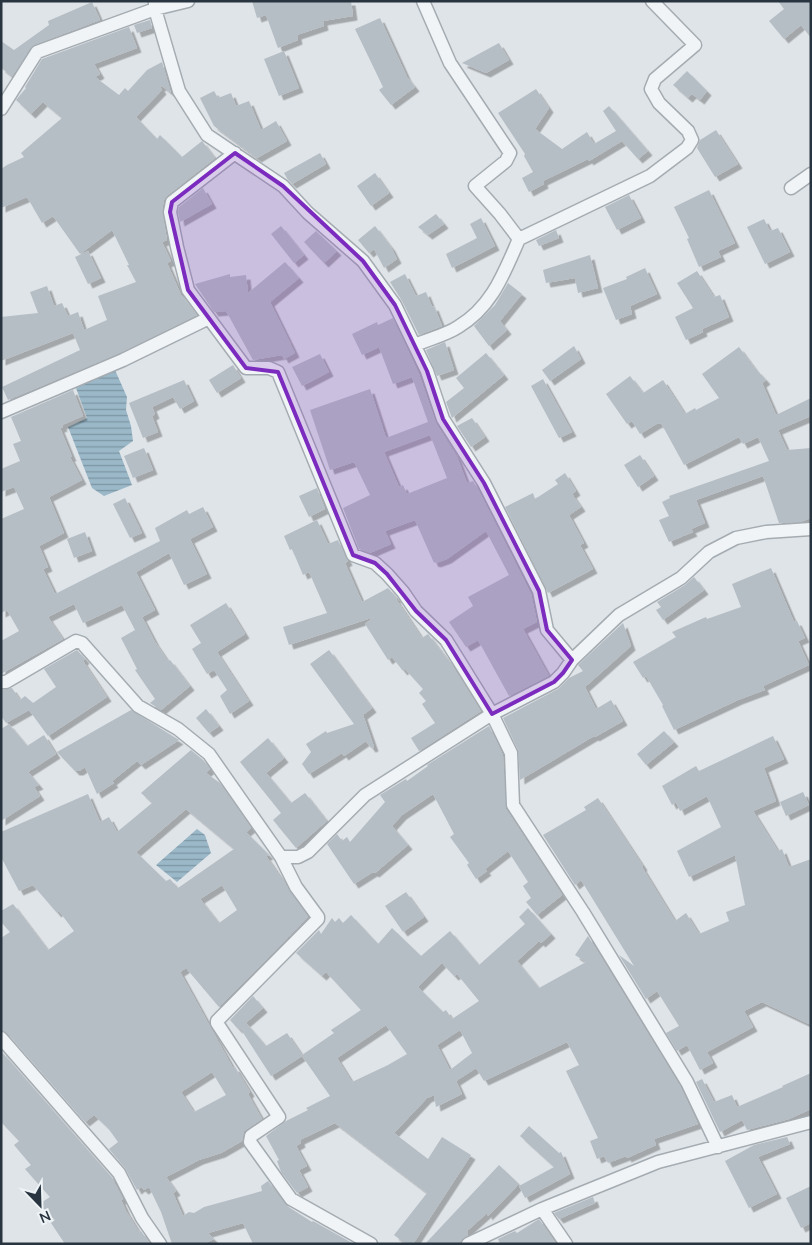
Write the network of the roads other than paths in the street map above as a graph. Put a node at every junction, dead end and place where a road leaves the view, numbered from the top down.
1 (188, 1) edge
2 (423, 1) edge
3 (652, 1) edge
4 (155, 5) edge
5 (1, 109) edge
6 (235, 153) junction
7 (811, 174) edge
8 (791, 188) dead end
9 (519, 239) junction
10 (210, 318) junction
11 (415, 345) junction
12 (1, 412) edge
13 (811, 529) edge
14 (572, 660) junction
15 (1, 682) edge
16 (492, 714) junction
17 (281, 857) junction
18 (1, 1038) edge
19 (811, 1122) edge
20 (718, 1147) junction
21 (542, 1209) junction
22 (160, 1244) edge
23 (371, 1244) edge
24 (468, 1244) edge
25 (566, 1244) edge

1 - 4 street
2 - 9 street
3 - 9 street
4 - 5 street
4 - 6 street
6 - 10 street
6 - 11 street
7 - 8 street
9 - 11 street
10 - 12 street
10 - 16 street
11 - 14 street
13 - 14 street
14 - 16 street
15 - 17 street
16 - 17 street
16 - 20 street
17 - 23 street
18 - 22 street
19 - 20 street
20 - 21 street
21 - 24 street
21 - 25 street

